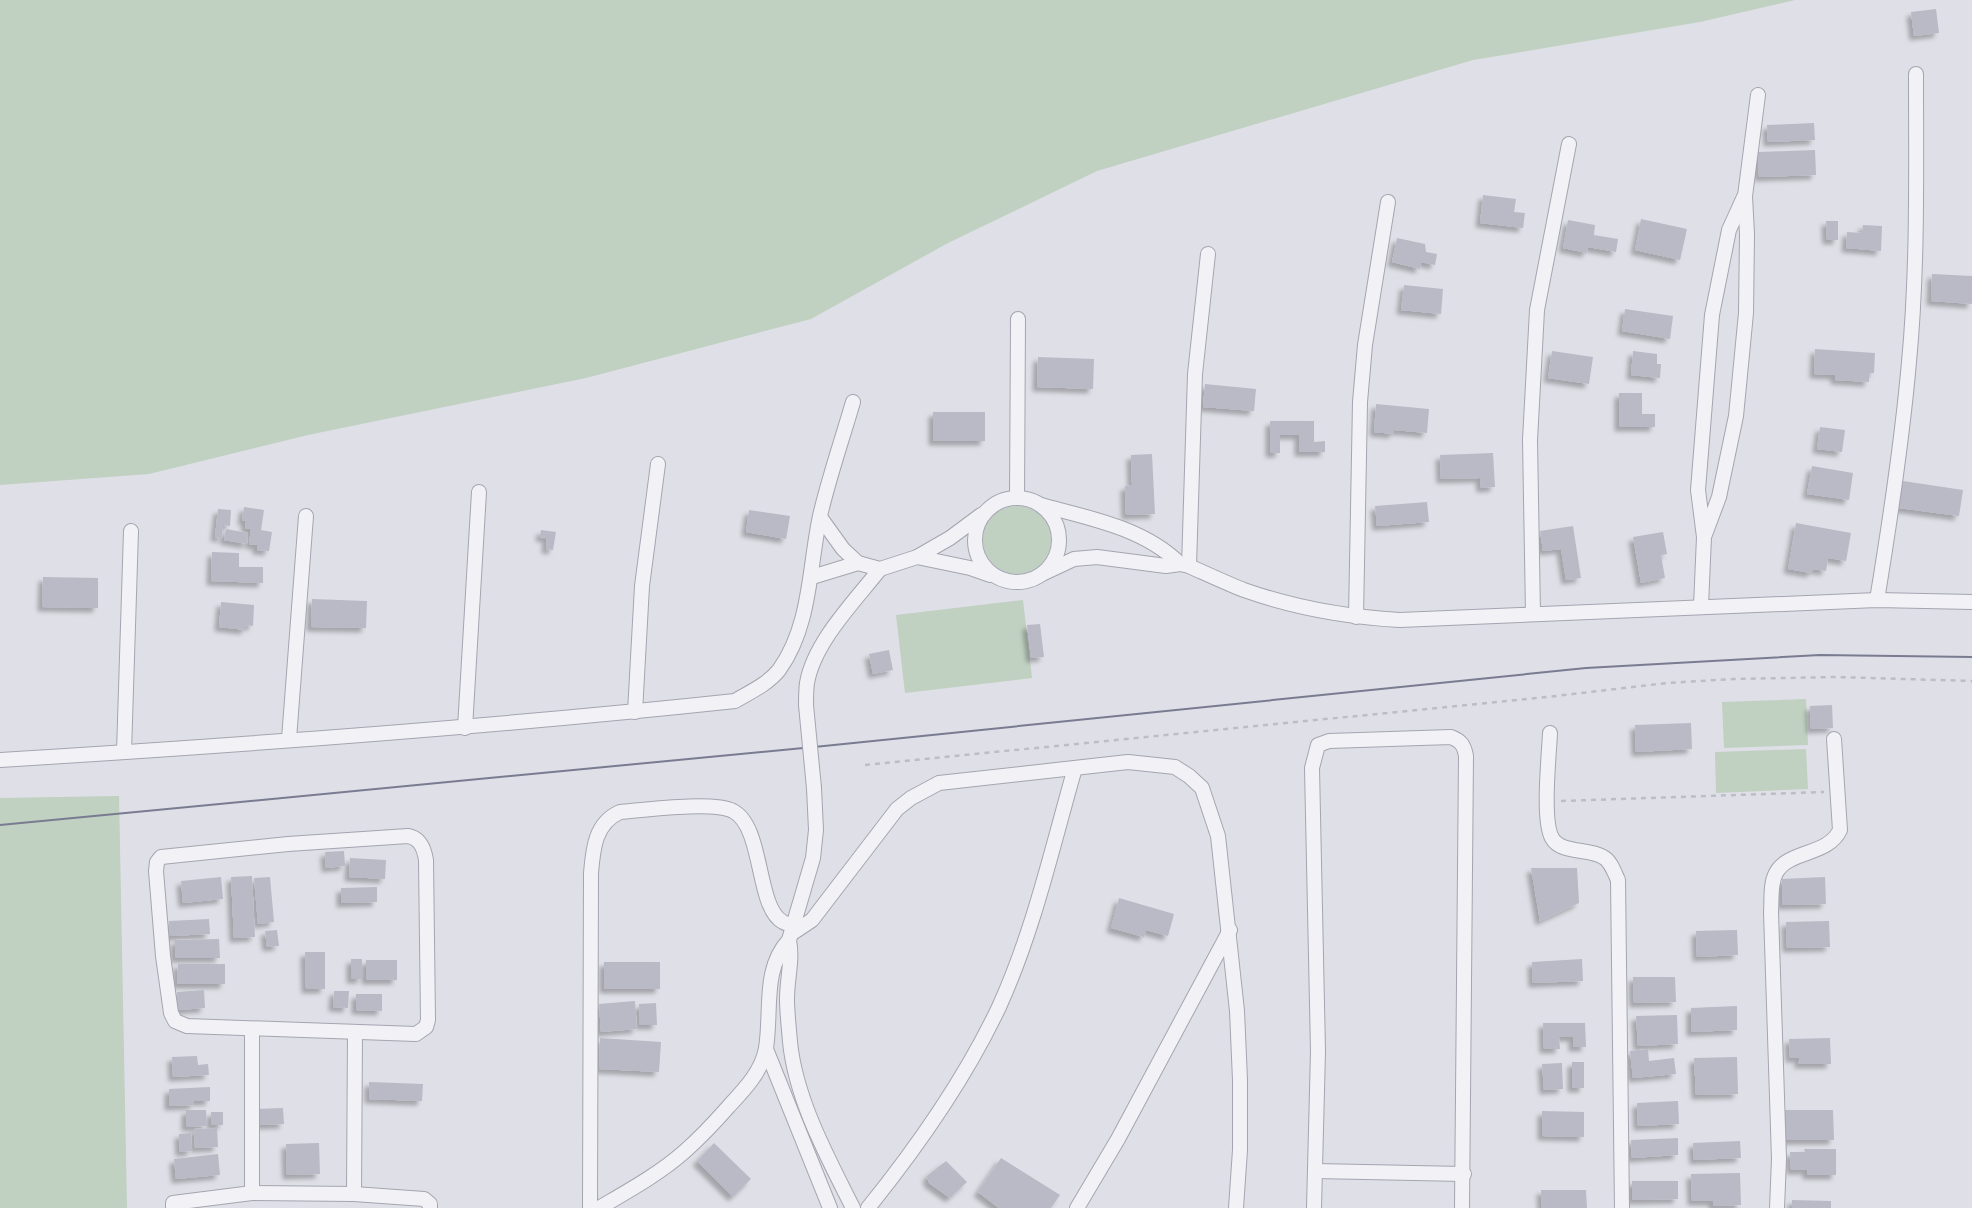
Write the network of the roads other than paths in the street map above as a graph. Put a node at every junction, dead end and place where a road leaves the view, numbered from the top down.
1 (1916, 74) dead end
2 (1758, 95) dead end
3 (1569, 144) dead end
4 (1745, 195) junction
5 (1388, 202) dead end
6 (1208, 254) dead end
7 (1018, 319) dead end
8 (853, 402) dead end
9 (658, 464) dead end
10 (479, 492) dead end
11 (1017, 498) junction
12 (1038, 504) junction
13 (988, 510) junction
14 (306, 516) dead end
15 (820, 517) junction
16 (131, 531) dead end
17 (1704, 537) junction
18 (917, 557) junction
19 (858, 563) junction
20 (1184, 565) junction
21 (880, 569) junction
22 (1042, 574) junction
23 (812, 577) junction
24 (1001, 579) junction
25 (1877, 600) junction
26 (1972, 602) edge
27 (1701, 606) junction
28 (1533, 614) junction
29 (1356, 617) junction
30 (635, 712) junction
31 (465, 728) junction
32 (1550, 733) dead end
33 (289, 739) junction
34 (1834, 739) dead end
35 (124, 752) junction
36 (0, 760) edge
37 (1076, 768) junction
38 (1230, 929) junction
39 (791, 933) junction
40 (252, 1029) junction
41 (355, 1033) junction
42 (766, 1049) junction
43 (1315, 1171) junction
44 (1464, 1174) junction
45 (253, 1193) junction
46 (354, 1194) junction
47 (173, 1208) edge
48 (430, 1208) edge
49 (590, 1208) edge
50 (599, 1208) edge
51 (830, 1208) edge
52 (853, 1208) edge
53 (868, 1208) edge
54 (1077, 1208) edge
55 (1236, 1208) edge
56 (1314, 1208) edge
57 (1462, 1208) edge
58 (1622, 1208) edge
59 (1777, 1208) edge

1 - 25 street
2 - 4 street
3 - 28 street
4 - 17 street
4 - 17 street
5 - 29 street
6 - 20 street
7 - 11 street
8 - 15 street
9 - 30 street
10 - 31 street
11 - 12 street
11 - 13 street
12 - 20 street
12 - 22 street
13 - 18 street
13 - 24 street
14 - 33 street
15 - 19 street
15 - 23 street
16 - 35 street
17 - 27 street
18 - 21 street
18 - 24 street
19 - 21 street
19 - 23 street
20 - 22 street
20 - 29 street
21 - 39 street, bridge
22 - 24 street
23 - 30 street
25 - 26 street
25 - 27 street
27 - 28 street
28 - 29 street
30 - 31 street
31 - 33 street
32 - 58 street
33 - 35 street
34 - 59 street
35 - 36 street
37 - 38 street
37 - 39 street
37 - 53 street
38 - 54 street
38 - 55 street
39 - 42 street
39 - 49 street
39 - 52 street
40 - 41 street
40 - 41 street
40 - 45 street
41 - 46 street
42 - 50 street
42 - 51 street
43 - 44 street
43 - 44 street
43 - 56 street
44 - 57 street
45 - 46 street
45 - 47 street
46 - 48 street

